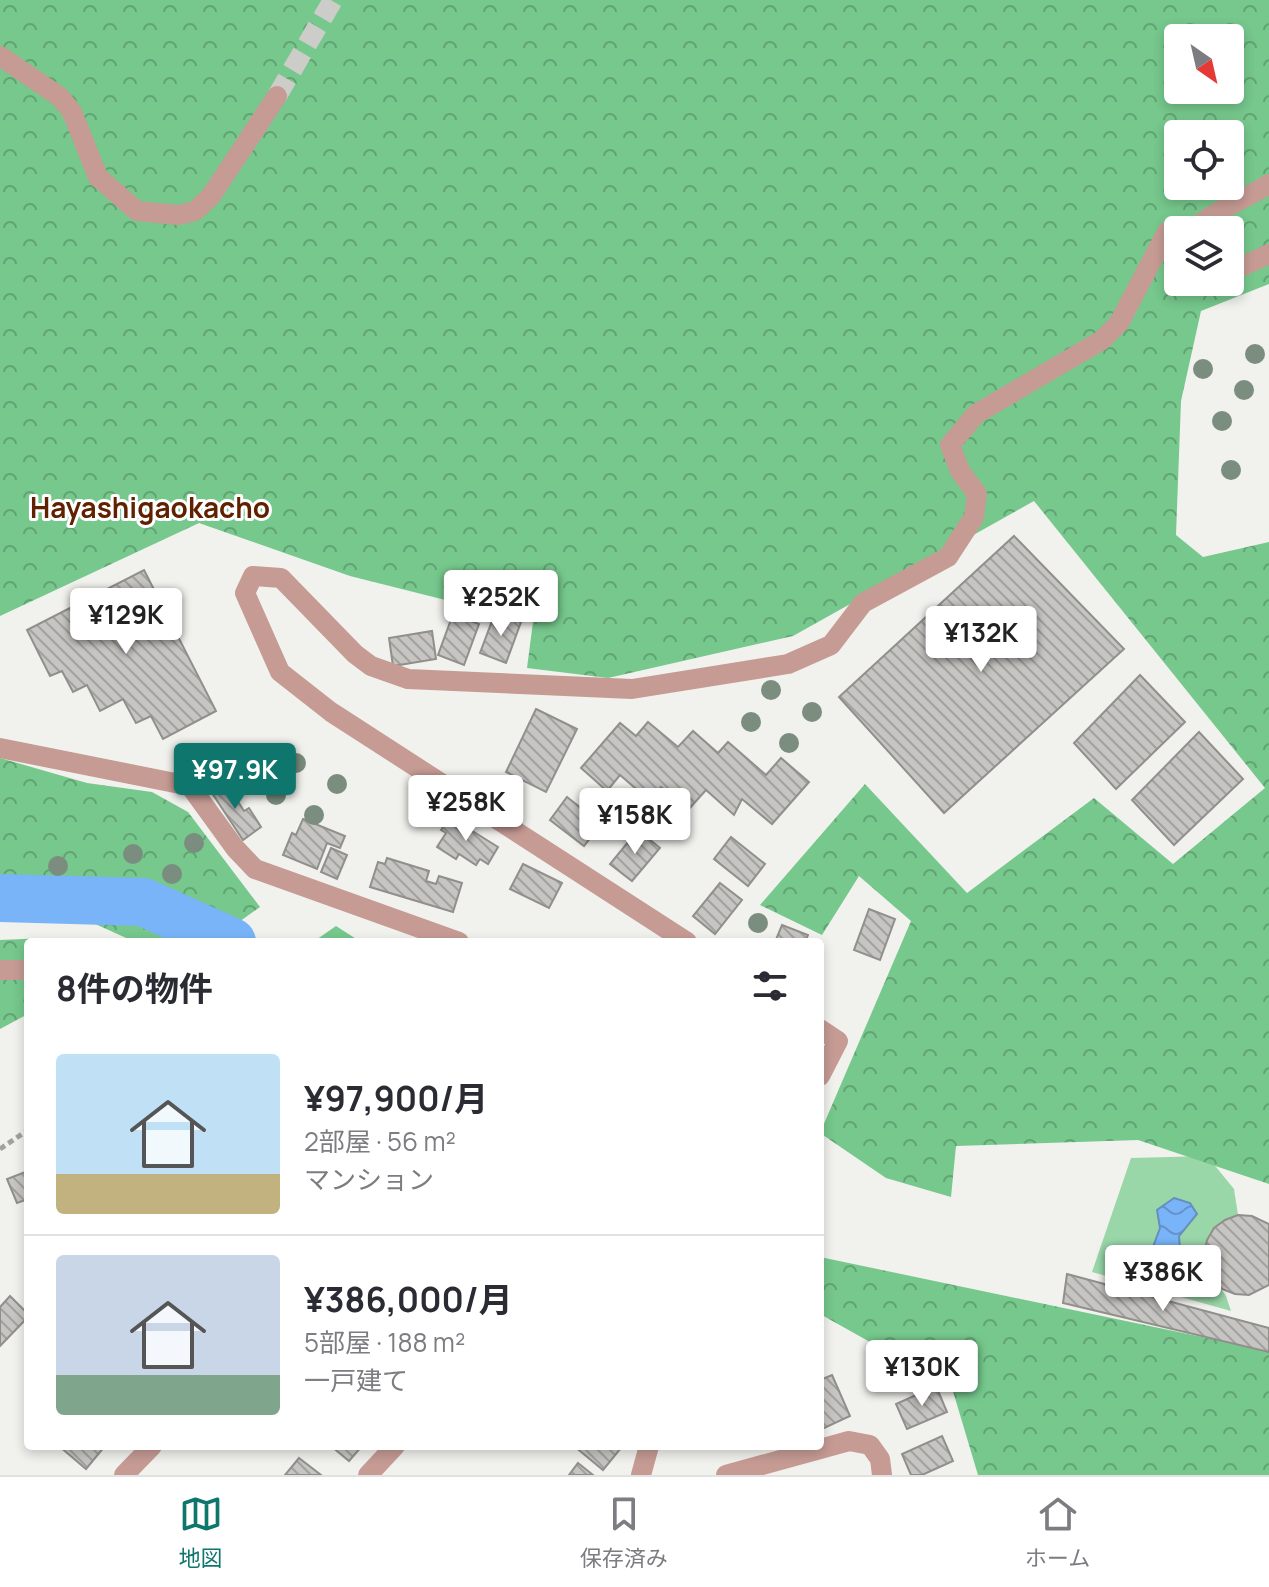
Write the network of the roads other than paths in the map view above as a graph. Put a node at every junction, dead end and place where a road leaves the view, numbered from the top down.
1 (0, 56) edge
2 (277, 96) tunnel mouth
3 (1269, 184) edge
4 (1210, 216) edge
5 (1164, 238) edge
6 (1269, 254) edge
7 (1244, 266) edge
8 (0, 748) edge
9 (448, 938) edge
10 (681, 938) edge
11 (0, 970) edge
12 (24, 970) edge
13 (824, 1032) edge
14 (824, 1068) edge
15 (824, 1448) edge
16 (149, 1450) edge
17 (391, 1450) edge
18 (648, 1450) edge
19 (816, 1450) edge
20 (132, 1473) edge
21 (368, 1475) edge
22 (641, 1475) edge
23 (726, 1475) edge
24 (882, 1475) edge

1 - 2 street
3 - 4 street
5 - 10 street
6 - 7 street
8 - 9 street
11 - 12 street
13 - 14 street
15 - 24 street
16 - 20 street
17 - 21 street
18 - 22 street
19 - 23 street

